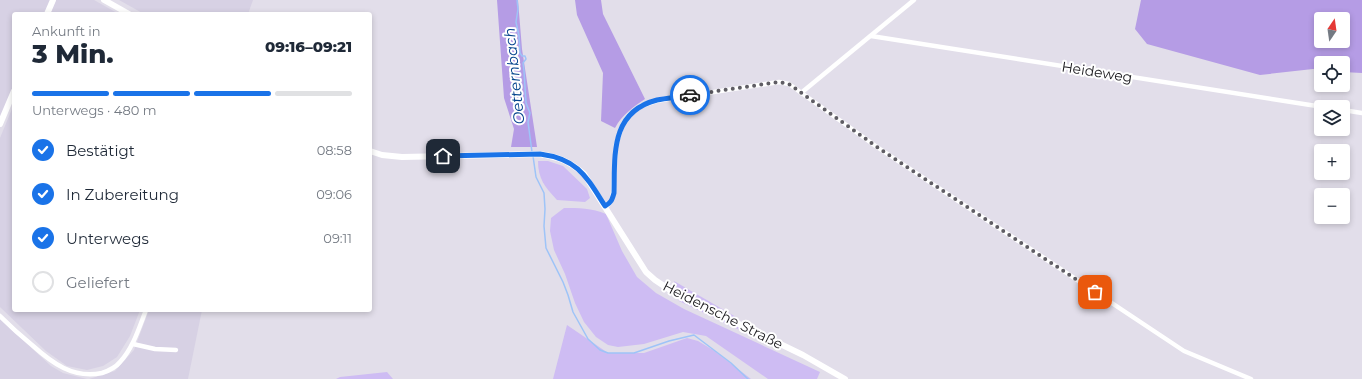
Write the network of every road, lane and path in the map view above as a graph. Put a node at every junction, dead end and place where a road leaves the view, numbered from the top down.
1 (53, 0) edge
2 (104, 0) edge
3 (914, 0) edge
4 (48, 12) edge
5 (125, 12) edge
6 (871, 36) junction
7 (801, 93) junction
8 (12, 95) edge
9 (1314, 106) edge
10 (1350, 111) edge
11 (1362, 113) edge
12 (0, 124) edge
13 (372, 152) edge
14 (605, 206) junction
15 (145, 312) edge
16 (0, 316) edge
17 (133, 344) junction
18 (176, 350) dead end
19 (845, 379) edge
20 (1251, 379) edge

1 - 4 main road
2 - 5 main road
3 - 6 street
6 - 7 street
6 - 9 street, Heideweg
7 - 14 street
7 - 20 street
8 - 12 main road
10 - 11 street
13 - 14 main road, Heidensche Straße
14 - 19 main road, Heidensche Straße
15 - 17 street
16 - 17 street
17 - 18 street

